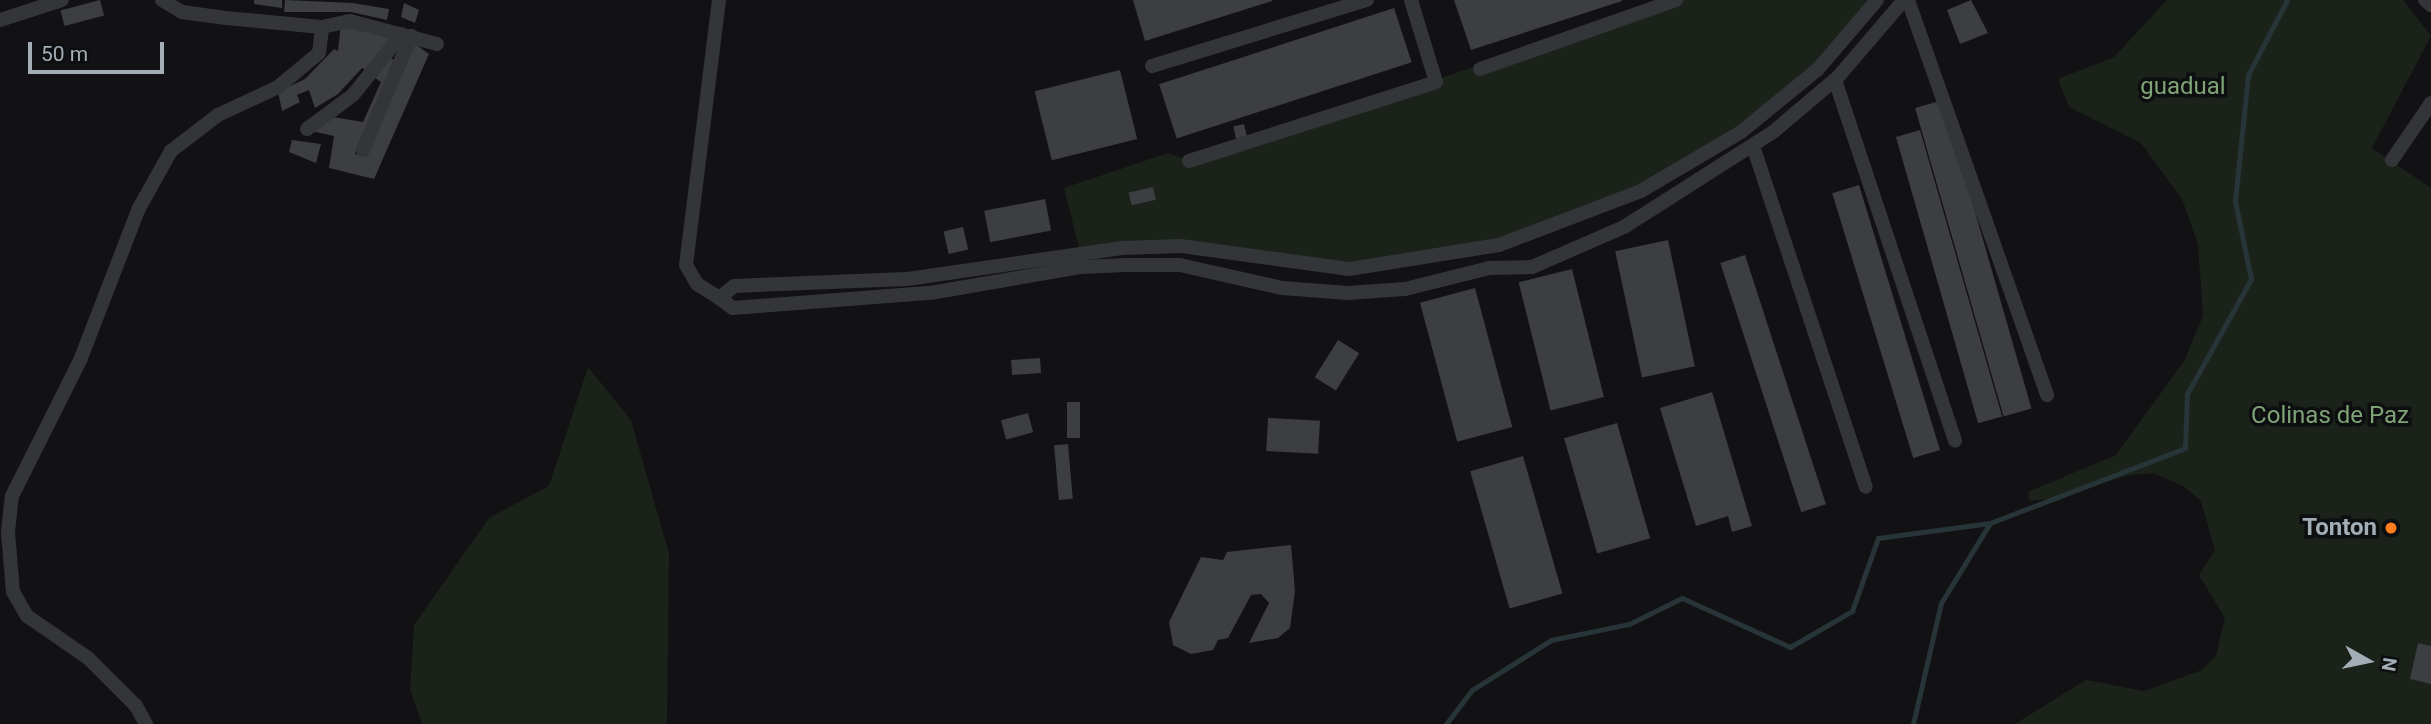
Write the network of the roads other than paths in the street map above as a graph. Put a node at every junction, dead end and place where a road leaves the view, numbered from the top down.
1 (62, 0) edge
2 (162, 0) edge
3 (719, 0) edge
4 (1367, 0) edge
5 (1410, 0) edge
6 (1676, 0) edge
7 (1877, 0) edge
8 (1906, 0) edge
9 (2425, 0) edge
10 (2431, 5) edge
11 (0, 20) edge
12 (322, 27) junction
13 (407, 35) junction
14 (437, 44) dead end
15 (1152, 66) dead end
16 (1480, 69) dead end
17 (1835, 80) junction
18 (2431, 103) edge
19 (307, 130) dead end
20 (1753, 146) junction
21 (363, 150) dead end
22 (2392, 160) dead end
23 (1189, 162) dead end
24 (1506, 243) junction
25 (1275, 263) junction
26 (1513, 267) junction
27 (1282, 288) junction
28 (719, 298) junction
29 (2047, 395) dead end
30 (1955, 441) dead end
31 (1866, 487) dead end
32 (146, 724) edge

1 - 11 street
2 - 12 street
3 - 28 street
4 - 15 street
5 - 23 street
6 - 16 street
7 - 24 street
8 - 17 street
8 - 29 street
9 - 10 street
12 - 13 street
12 - 32 street
13 - 14 street
13 - 19 street
13 - 21 street
17 - 20 street
17 - 30 street
18 - 22 street
20 - 26 street
20 - 31 street
24 - 25 street
24 - 26 street
25 - 27 street
25 - 28 street
26 - 27 street
27 - 28 street

